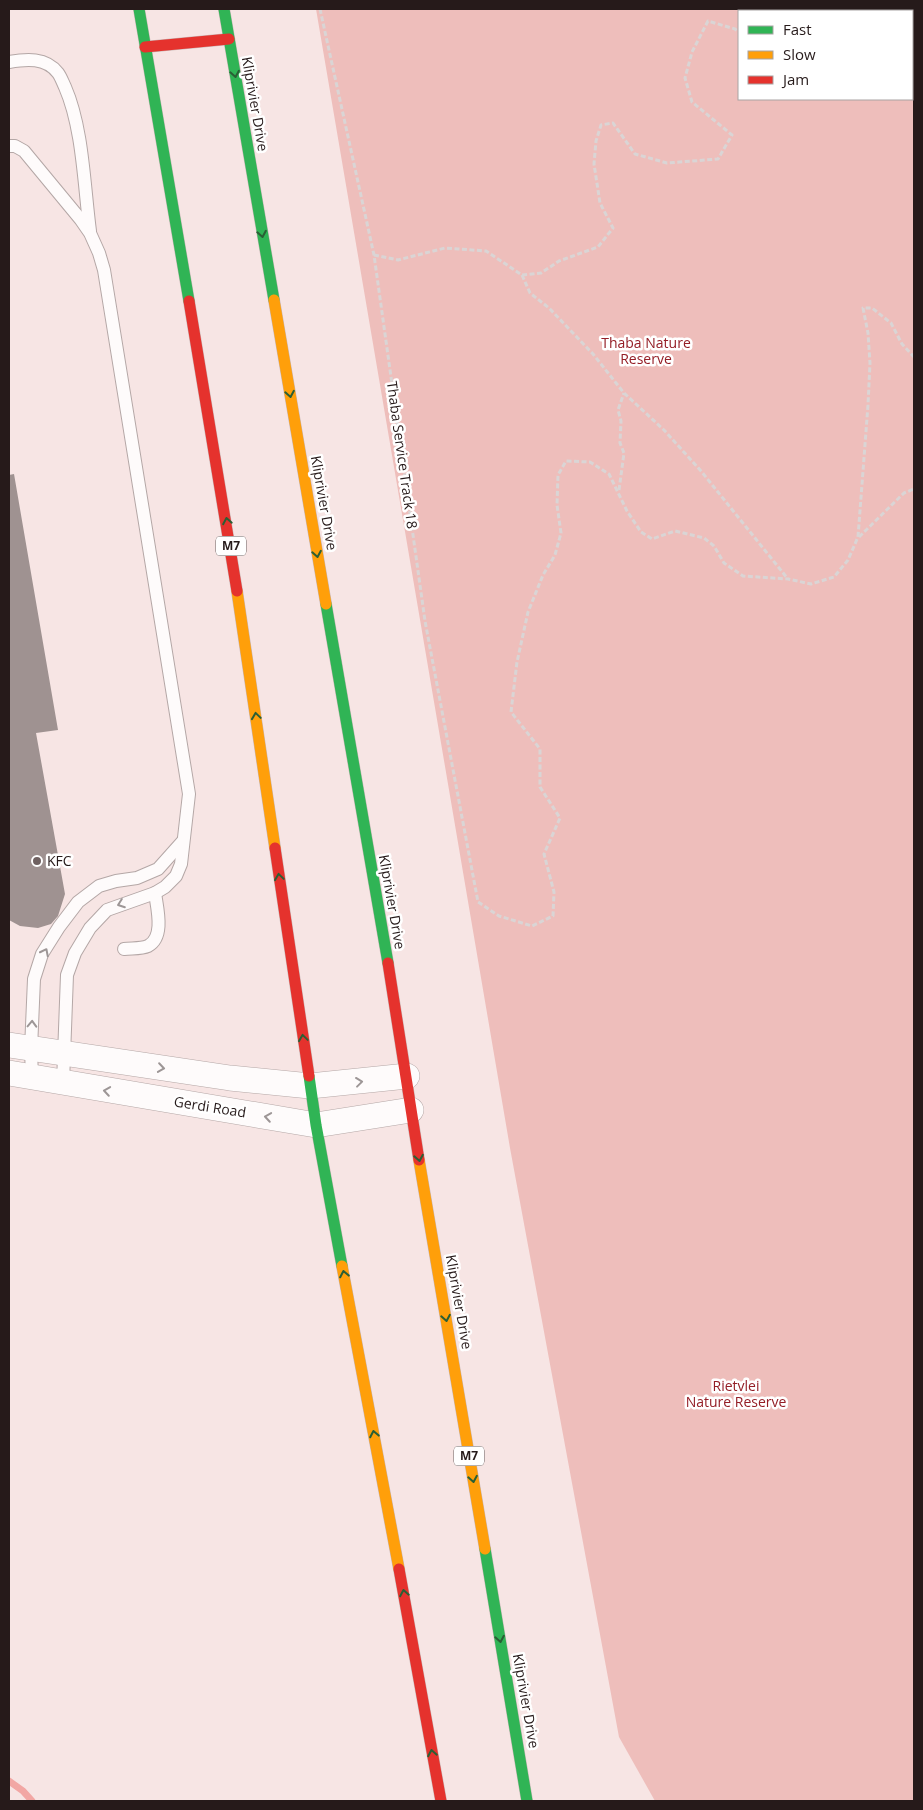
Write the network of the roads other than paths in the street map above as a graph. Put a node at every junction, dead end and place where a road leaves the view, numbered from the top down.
1 (139, 9) edge
2 (224, 9) edge
3 (229, 39) junction
4 (145, 47) junction
5 (9, 62) edge
6 (9, 146) edge
7 (90, 234) junction
8 (185, 839) junction
9 (155, 893) junction
10 (124, 949) dead end
11 (20, 1047) edge
12 (63, 1054) junction
13 (20, 1075) edge
14 (407, 1076) junction
15 (63, 1083) junction
16 (310, 1086) junction
17 (411, 1110) junction
18 (316, 1125) junction
19 (441, 1801) edge
20 (527, 1801) edge

1 - 4 main road, M7
2 - 3 main road, Kliprivier Drive / M7
3 - 4 main road
3 -> 14 main road, Kliprivier Drive / M7
16 -> 4 main road, M7
5 - 7 lane
6 - 7 lane
7 - 8 lane
8 - 9 lane
11 -> 8 lane
9 - 10 lane
9 -> 12 lane
11 - 12 street
11 - 13 lane
12 - 15 lane
12 -> 16 street
13 - 15 street, Gerdi Road
16 -> 14 street
14 - 17 main road, Kliprivier Drive / M7
18 -> 15 street, Gerdi Road
16 - 18 main road, M7
17 - 18 street, Gerdi Road
17 -> 20 main road, Kliprivier Drive / M7
19 -> 18 main road, M7

